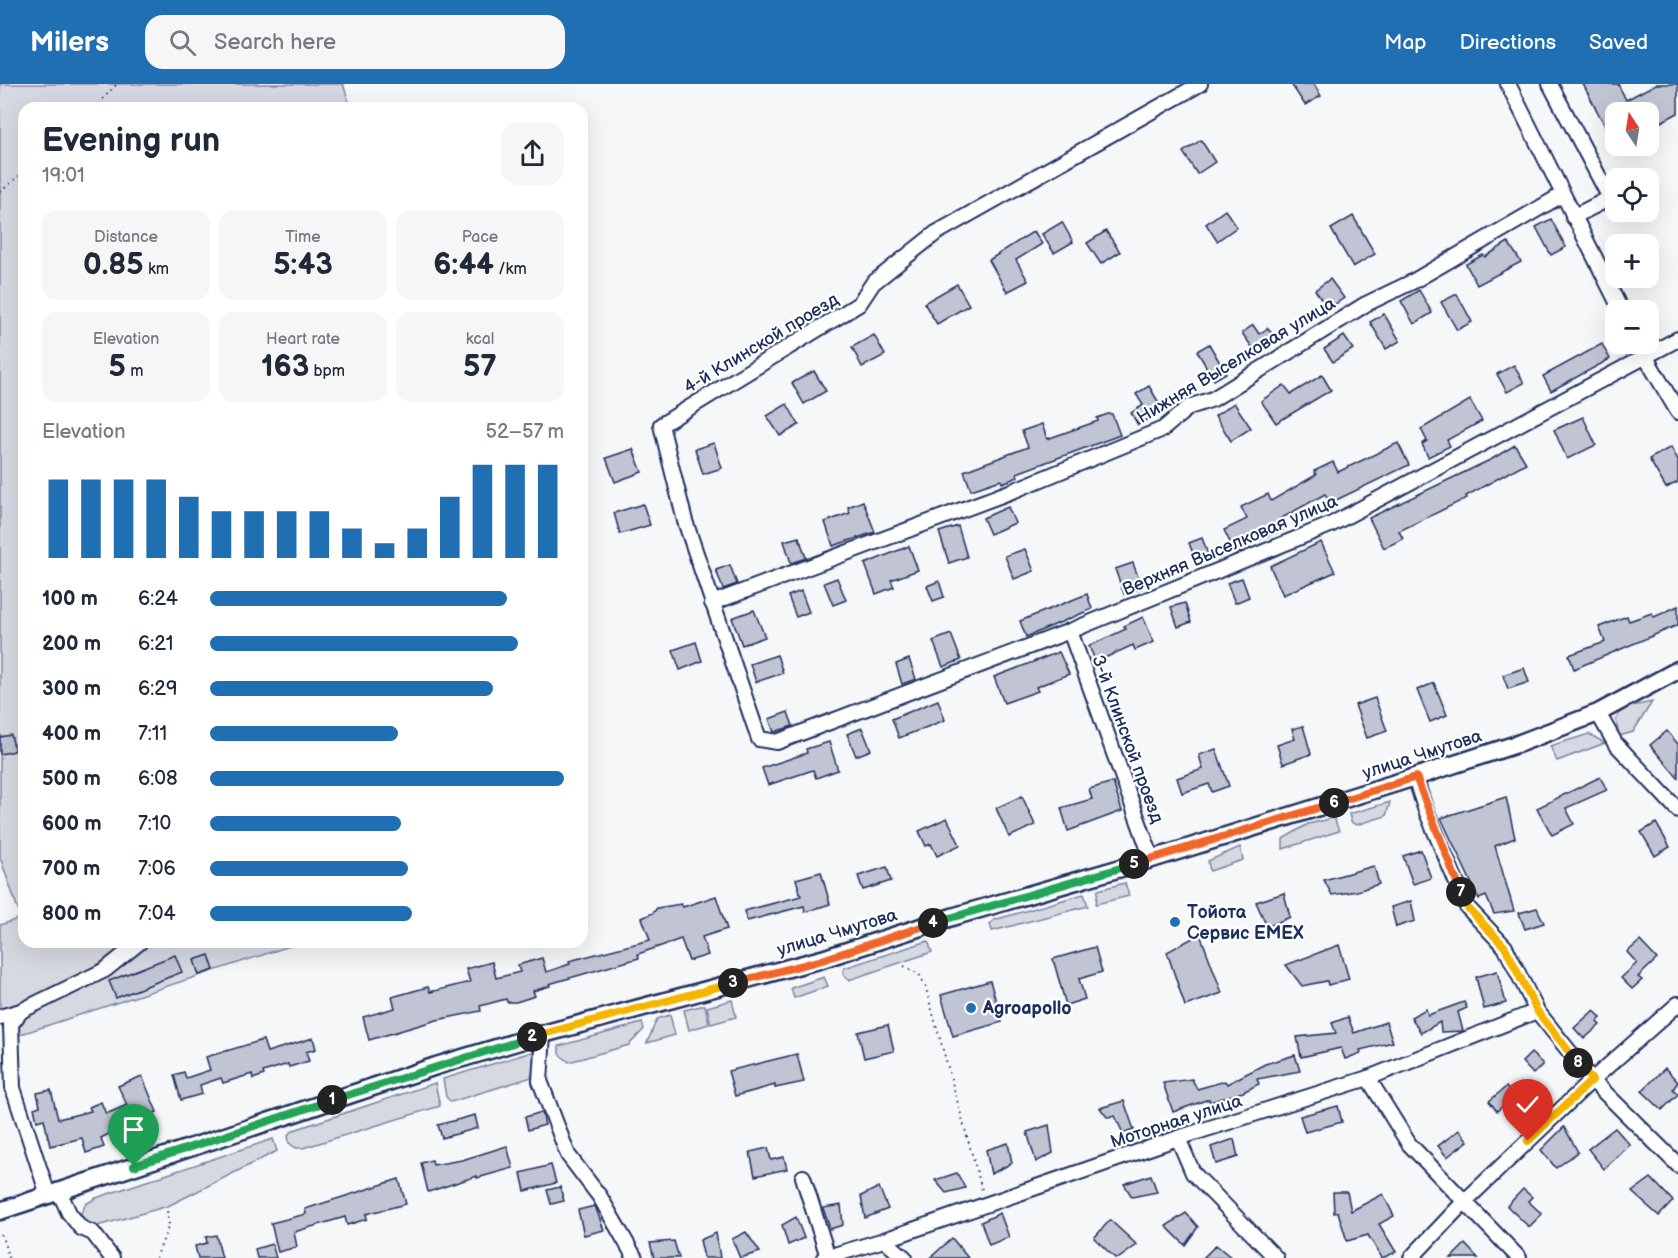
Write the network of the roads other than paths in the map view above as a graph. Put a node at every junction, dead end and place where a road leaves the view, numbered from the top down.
1 (1200, 84) edge
2 (1508, 84) edge
3 (1550, 84) edge
4 (1562, 195) junction
5 (1573, 217) junction
6 (1617, 300) edge
7 (1678, 339) edge
8 (1659, 345) edge
9 (1635, 354) edge
10 (1644, 354) edge
11 (1678, 412) edge
12 (712, 603) junction
13 (1070, 631) junction
14 (1678, 670) edge
15 (1598, 713) junction
16 (777, 742) joint
17 (1416, 777) junction
18 (1678, 810) edge
19 (1152, 859) junction
20 (132, 948) edge
21 (1678, 1004) edge
22 (21, 1011) junction
23 (1537, 1011) junction
24 (0, 1017) edge
25 (543, 1034) junction
26 (1368, 1078) junction
27 (1592, 1080) junction
28 (1178, 1138) junction
29 (1678, 1165) edge
30 (803, 1177) dead end
31 (53, 1193) junction
32 (1463, 1203) junction
33 (0, 1211) edge
34 (884, 1240) junction
35 (826, 1257) edge
36 (112, 1258) edge
37 (635, 1258) edge
38 (905, 1258) edge
39 (1276, 1258) edge
40 (1411, 1258) edge
41 (1519, 1258) edge

1 - 12 street, 4-й Клинской проезд
2 - 4 street
3 - 5 street
4 - 5 street
4 - 12 street, Нижняя Выселковая улица
5 - 6 street
7 - 8 street, Верхняя Выселковая улица
9 - 13 street, Верхняя Выселковая улица
10 - 11 street
12 - 16 street, 4-й Клинской проезд
13 - 16 street, Верхняя Выселковая улица
13 - 19 street, 3-й Клинской проезд
14 - 15 main road, улица Чмутова
15 - 17 main road, улица Чмутова
15 - 18 street
17 - 19 main road, улица Чмутова
17 - 23 street
19 - 25 main road, улица Чмутова
20 - 22 street
21 - 27 street
22 - 24 street
22 - 31 street
23 - 26 street, Моторная улица
23 - 27 street
25 - 31 main road, улица Чмутова
25 - 37 street
26 - 28 street, Моторная улица
26 - 32 street
27 - 29 street
27 - 32 street
28 - 34 street, Моторная улица
28 - 39 street
30 - 35 street
31 - 33 main road, улица Чмутова
31 - 36 street
32 - 40 street
32 - 41 street
34 - 35 street, Моторная улица
34 - 38 street

